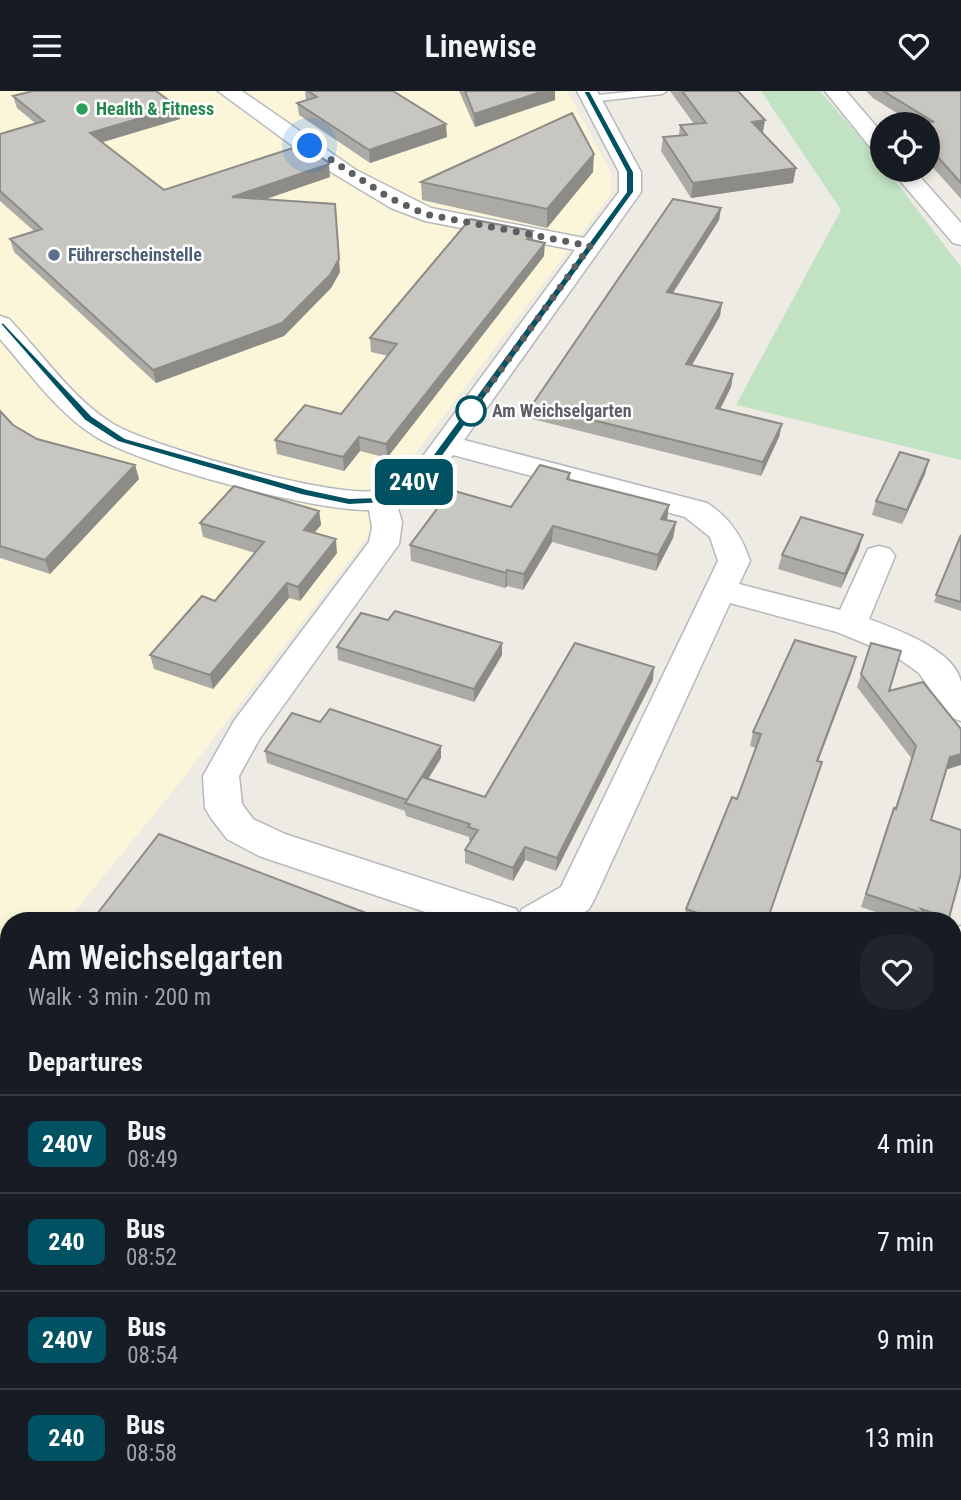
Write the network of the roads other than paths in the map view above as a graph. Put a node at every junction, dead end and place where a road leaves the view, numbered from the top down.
1 (228, 91) edge
2 (662, 91) edge
3 (835, 91) edge
4 (589, 95) edge
5 (870, 133) edge
6 (912, 182) edge
7 (961, 238) edge
8 (590, 246) junction
9 (0, 324) edge
10 (446, 444) junction
11 (380, 501) junction
12 (878, 556) dead end
13 (722, 590) junction
14 (850, 626) junction
15 (961, 708) edge
16 (475, 912) edge
17 (555, 912) edge

1 - 8 street
2 - 4 lane
3 - 5 street
4 - 8 street
6 - 7 street
8 - 10 street
9 - 11 street
10 - 11 street
10 - 13 street
11 - 16 street
12 - 14 street
13 - 14 street
13 - 17 street
14 - 15 street

